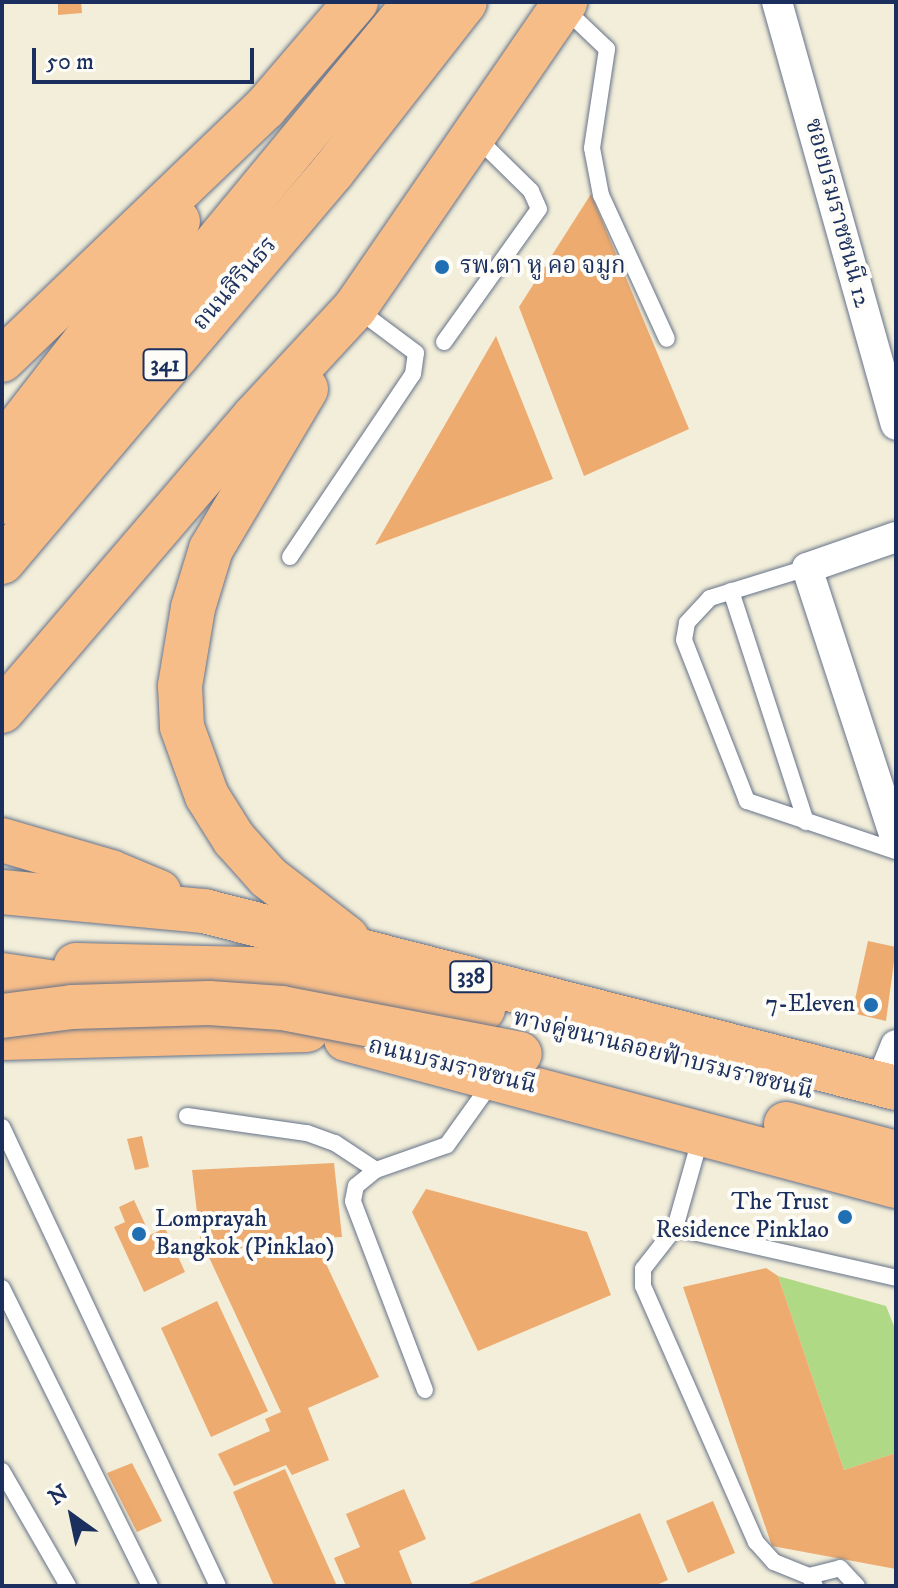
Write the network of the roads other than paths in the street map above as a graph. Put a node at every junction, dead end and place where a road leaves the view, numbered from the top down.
1 (356, 2) edge
2 (415, 2) edge
3 (465, 2) edge
4 (777, 2) edge
5 (563, 4) edge
6 (265, 108) junction
7 (472, 133) junction
8 (355, 308) junction
9 (667, 339) dead end
10 (444, 342) dead end
11 (12, 343) edge
12 (2, 402) edge
13 (896, 425) edge
14 (2, 448) edge
15 (2, 502) edge
16 (896, 537) edge
17 (290, 557) dead end
18 (2, 562) edge
19 (807, 568) junction
20 (731, 591) junction
21 (2, 711) edge
22 (806, 822) junction
23 (2, 840) edge
24 (896, 841) edge
25 (896, 851) edge
26 (2, 892) edge
27 (204, 911) junction
28 (359, 949) junction
29 (2, 975) edge
30 (2, 1016) edge
31 (307, 1030) junction
32 (72, 1035) junction
33 (2, 1038) edge
34 (2, 1062) edge
35 (496, 1077) junction
36 (892, 1083) edge
37 (187, 1116) dead end
38 (2, 1127) edge
39 (703, 1131) junction
40 (896, 1153) edge
41 (376, 1170) junction
42 (896, 1186) edge
43 (675, 1228) junction
44 (896, 1278) edge
45 (2, 1288) edge
46 (425, 1390) dead end
47 (2, 1471) edge
48 (812, 1581) edge
49 (68, 1586) edge
50 (150, 1586) edge
51 (218, 1586) edge
52 (857, 1586) edge

1 - 6 main road
2 - 15 main road
3 - 18 main road, ถนนสิรินธร / 341
4 - 13 street, ซอยบรมราชชนนี 12
5 - 7 main road
5 - 9 lane
6 - 11 main road
6 - 12 main road
6 - 14 main road
7 - 8 main road
7 - 10 lane
8 - 17 lane
8 - 21 main road
8 - 28 main road
16 - 19 street
19 - 20 lane
19 - 24 street
20 - 22 lane
20 - 22 lane
22 - 25 lane
23 - 27 main road
26 - 27 main road, 338
27 - 28 main road, 338
28 - 36 main road, 338
29 - 31 main road, ถนนบรมราชชนนี
29 - 36 main road, ทางคู่ขนานลอยฟ้าบรมราชชนนี
30 - 40 main road, ทางคู่ขนานลอยฟ้าบรมราชชนนี, bridge
31 - 32 main road
31 - 35 main road, ถนนบรมราชชนนี
32 - 33 main road
32 - 34 street
35 - 39 main road, ถนนบรมราชชนนี
35 - 41 lane
37 - 41 lane
38 - 51 lane
39 - 42 main road, ถนนบรมราชชนนี
39 - 43 lane
41 - 46 lane
43 - 44 lane
43 - 48 lane
45 - 50 lane
47 - 49 lane
48 - 52 lane

